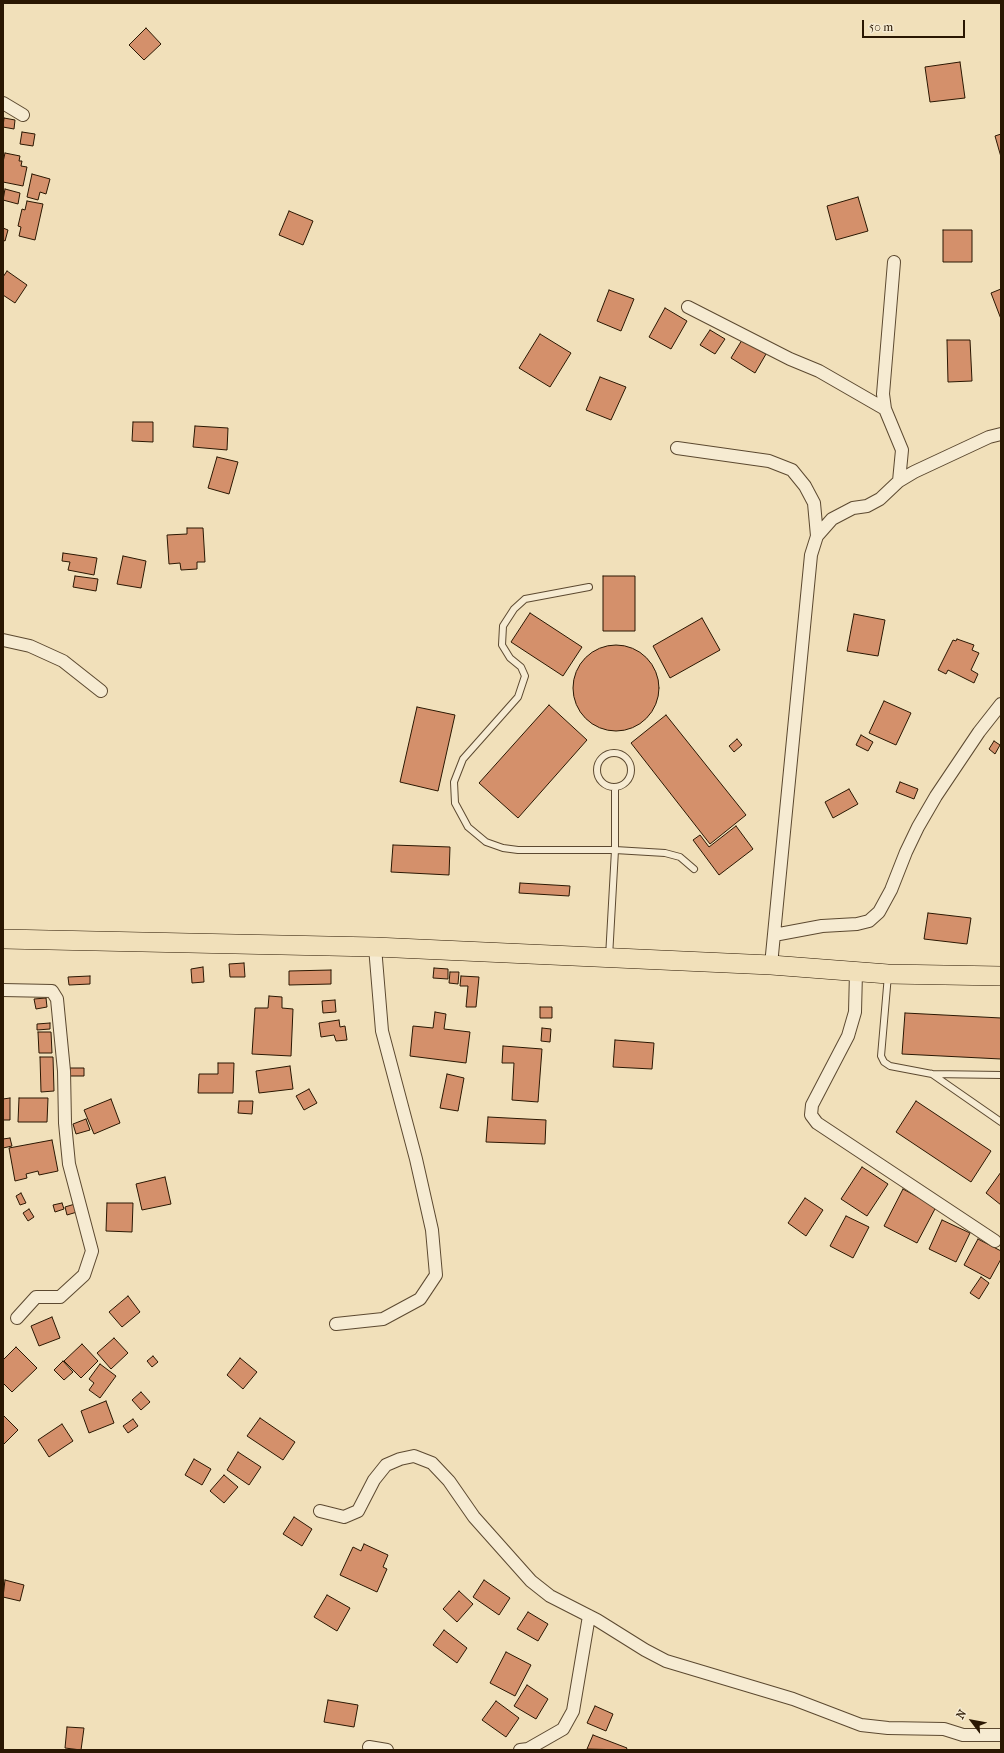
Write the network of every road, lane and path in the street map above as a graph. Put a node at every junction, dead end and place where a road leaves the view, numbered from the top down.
1 (3, 103) edge
2 (23, 115) dead end
3 (894, 262) dead end
4 (688, 307) dead end
5 (885, 409) junction
6 (1001, 434) edge
7 (676, 448) dead end
8 (899, 481) junction
9 (817, 536) junction
10 (589, 586) dead end
11 (3, 640) edge
12 (101, 692) dead end
13 (1001, 704) edge
14 (615, 788) junction
15 (615, 850) junction
16 (694, 869) dead end
17 (774, 935) junction
18 (3, 939) edge
19 (375, 947) junction
20 (609, 958) junction
21 (771, 966) junction
22 (856, 972) junction
23 (888, 974) junction
24 (1001, 976) edge
25 (3, 990) edge
26 (932, 1074) junction
27 (1001, 1075) edge
28 (1001, 1122) edge
29 (995, 1241) dead end
30 (17, 1318) dead end
31 (336, 1324) dead end
32 (320, 1511) dead end
33 (588, 1616) junction
34 (1001, 1735) edge
35 (368, 1747) dead end
36 (387, 1750) edge
37 (520, 1750) edge

1 - 2 street
3 - 5 street
4 - 5 street
5 - 8 street
6 - 8 street
7 - 9 street
8 - 9 street
9 - 17 street
10 - 15 lane
11 - 12 street
13 - 17 street
14 - 14 lane
14 - 15 lane
15 - 16 lane
15 - 20 lane
17 - 21 street
18 - 19 main road
19 - 20 main road
19 - 31 street
20 - 21 main road
21 - 22 main road
22 - 23 main road
22 - 29 street
23 - 24 main road
23 - 26 lane
25 - 30 street
26 - 27 lane
26 - 28 lane
32 - 33 street
33 - 34 street
33 - 37 street
35 - 36 street

